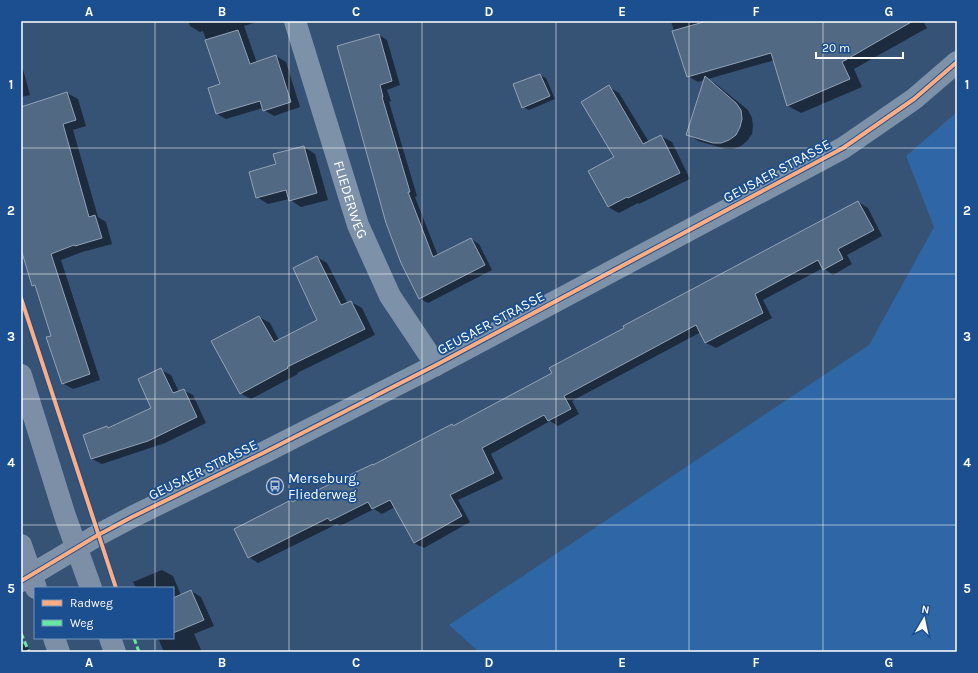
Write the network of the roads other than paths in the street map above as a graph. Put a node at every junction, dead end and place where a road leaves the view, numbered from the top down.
1 (295, 21) edge
2 (957, 62) edge
3 (436, 365) junction
4 (21, 376) edge
5 (21, 546) edge
6 (77, 548) junction
7 (29, 581) edge
8 (92, 587) edge
9 (54, 639) edge
10 (110, 639) edge
11 (59, 652) edge
12 (115, 652) edge

1 - 3 street, FLIEDERWEG
2 - 3 street, GEUSAER STRASSE
3 - 6 street, GEUSAER STRASSE
4 - 6 main road
5 - 7 main road
6 - 7 street, GEUSAER STRASSE
6 - 8 main road
9 - 11 main road
10 - 12 main road

